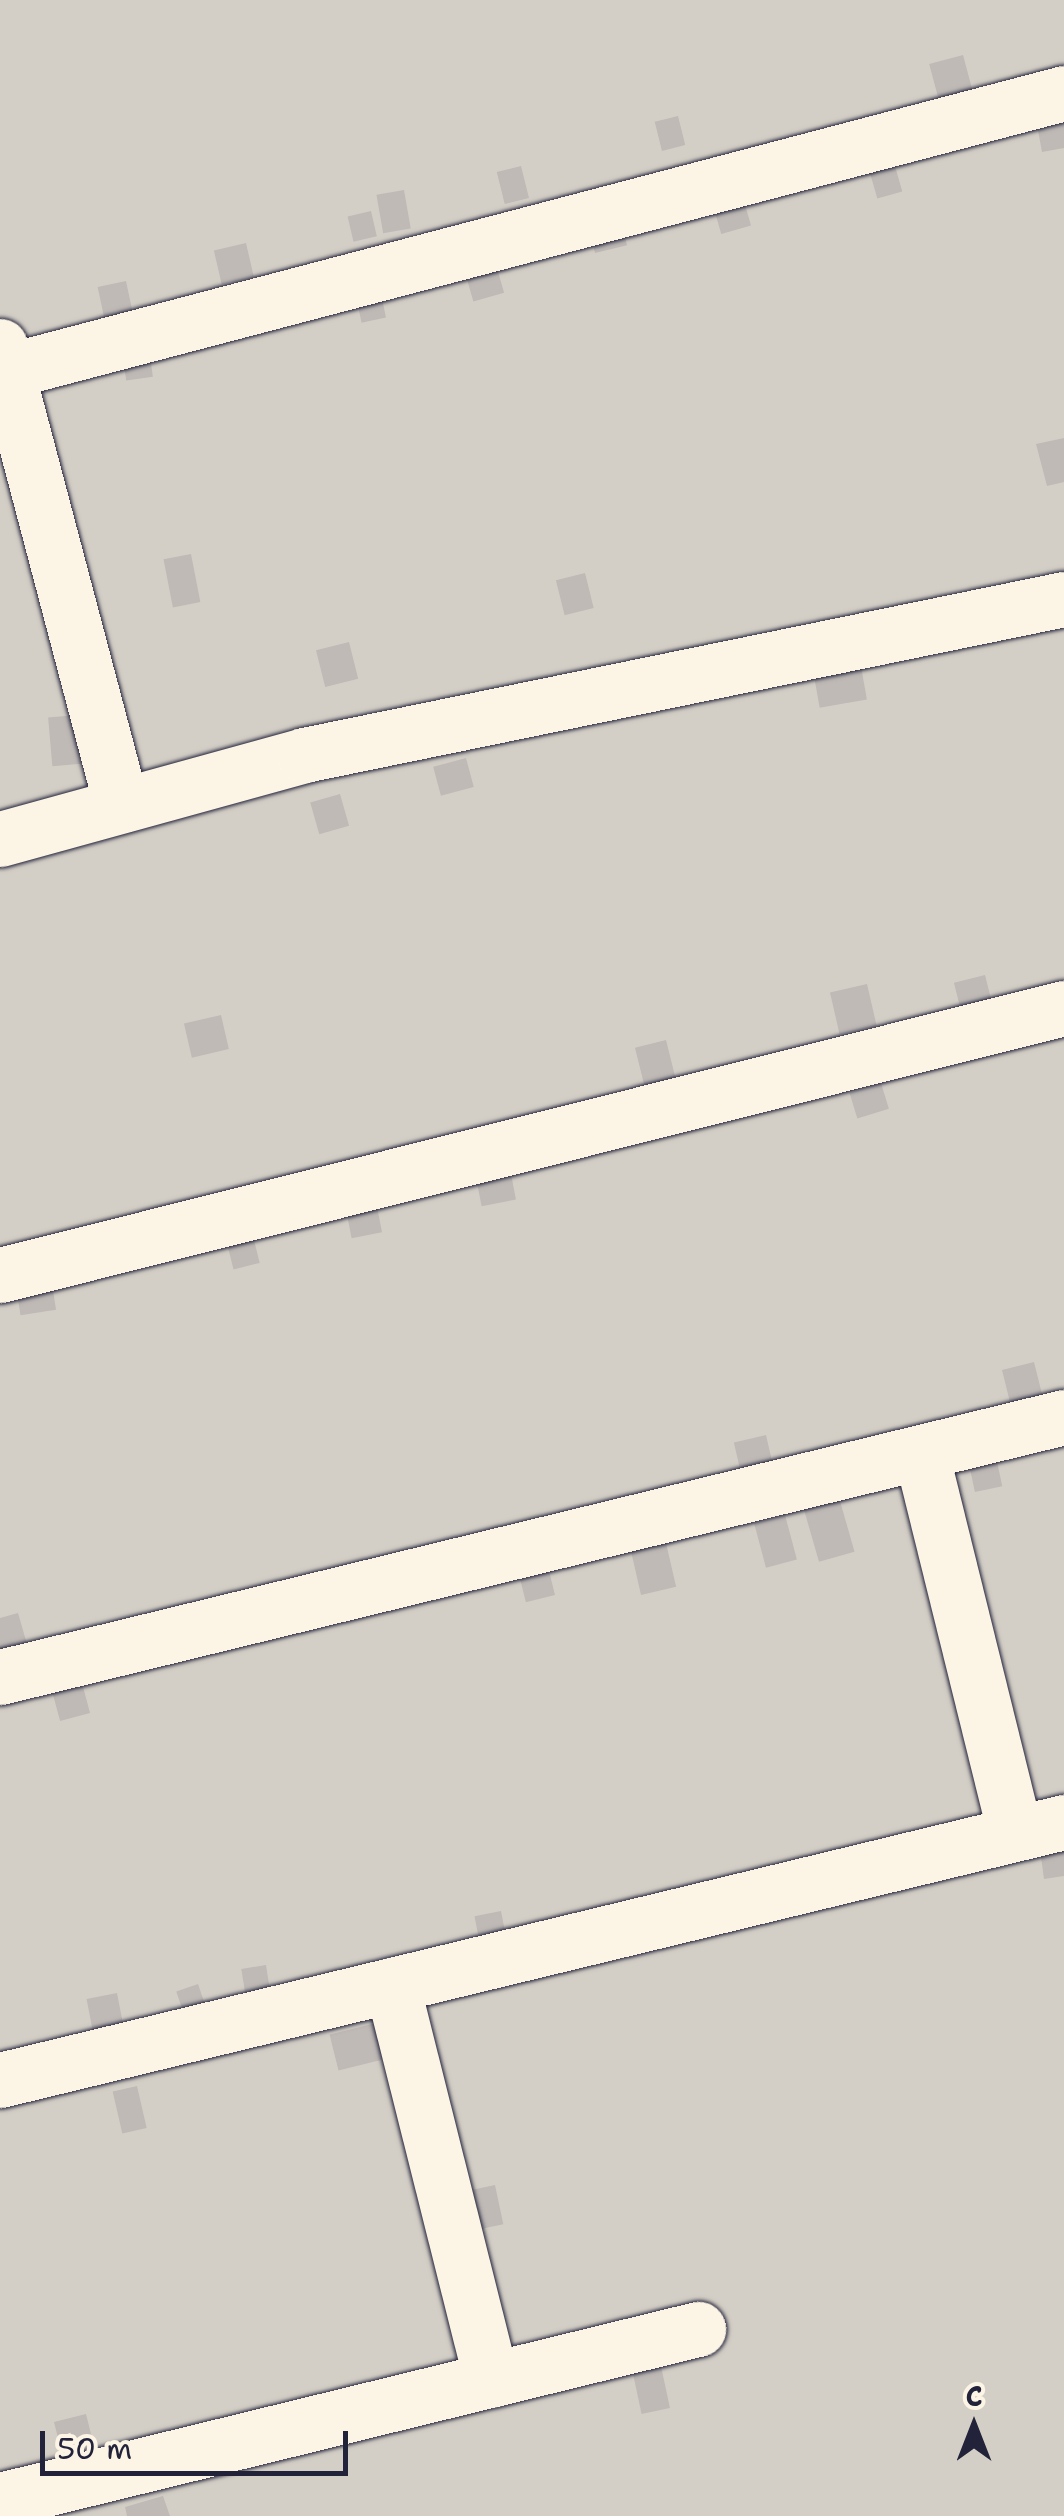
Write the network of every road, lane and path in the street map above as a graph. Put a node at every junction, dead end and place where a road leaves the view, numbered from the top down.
1 (1064, 93) edge
2 (2, 363) edge
3 (1064, 599) edge
4 (121, 805) junction
5 (0, 839) edge
6 (1064, 1008) edge
7 (0, 1276) edge
8 (1064, 1416) edge
9 (920, 1452) junction
10 (0, 1677) edge
11 (1040, 1828) edge
12 (392, 1985) junction
13 (0, 2080) edge
14 (698, 2329) dead end
15 (491, 2380) junction
16 (0, 2500) edge

1 - 2 lane
2 - 4 lane
3 - 4 lane
4 - 5 lane
6 - 7 lane
8 - 9 lane
9 - 10 lane
9 - 11 lane
11 - 12 lane
12 - 13 lane
12 - 15 lane
14 - 15 lane
15 - 16 lane

